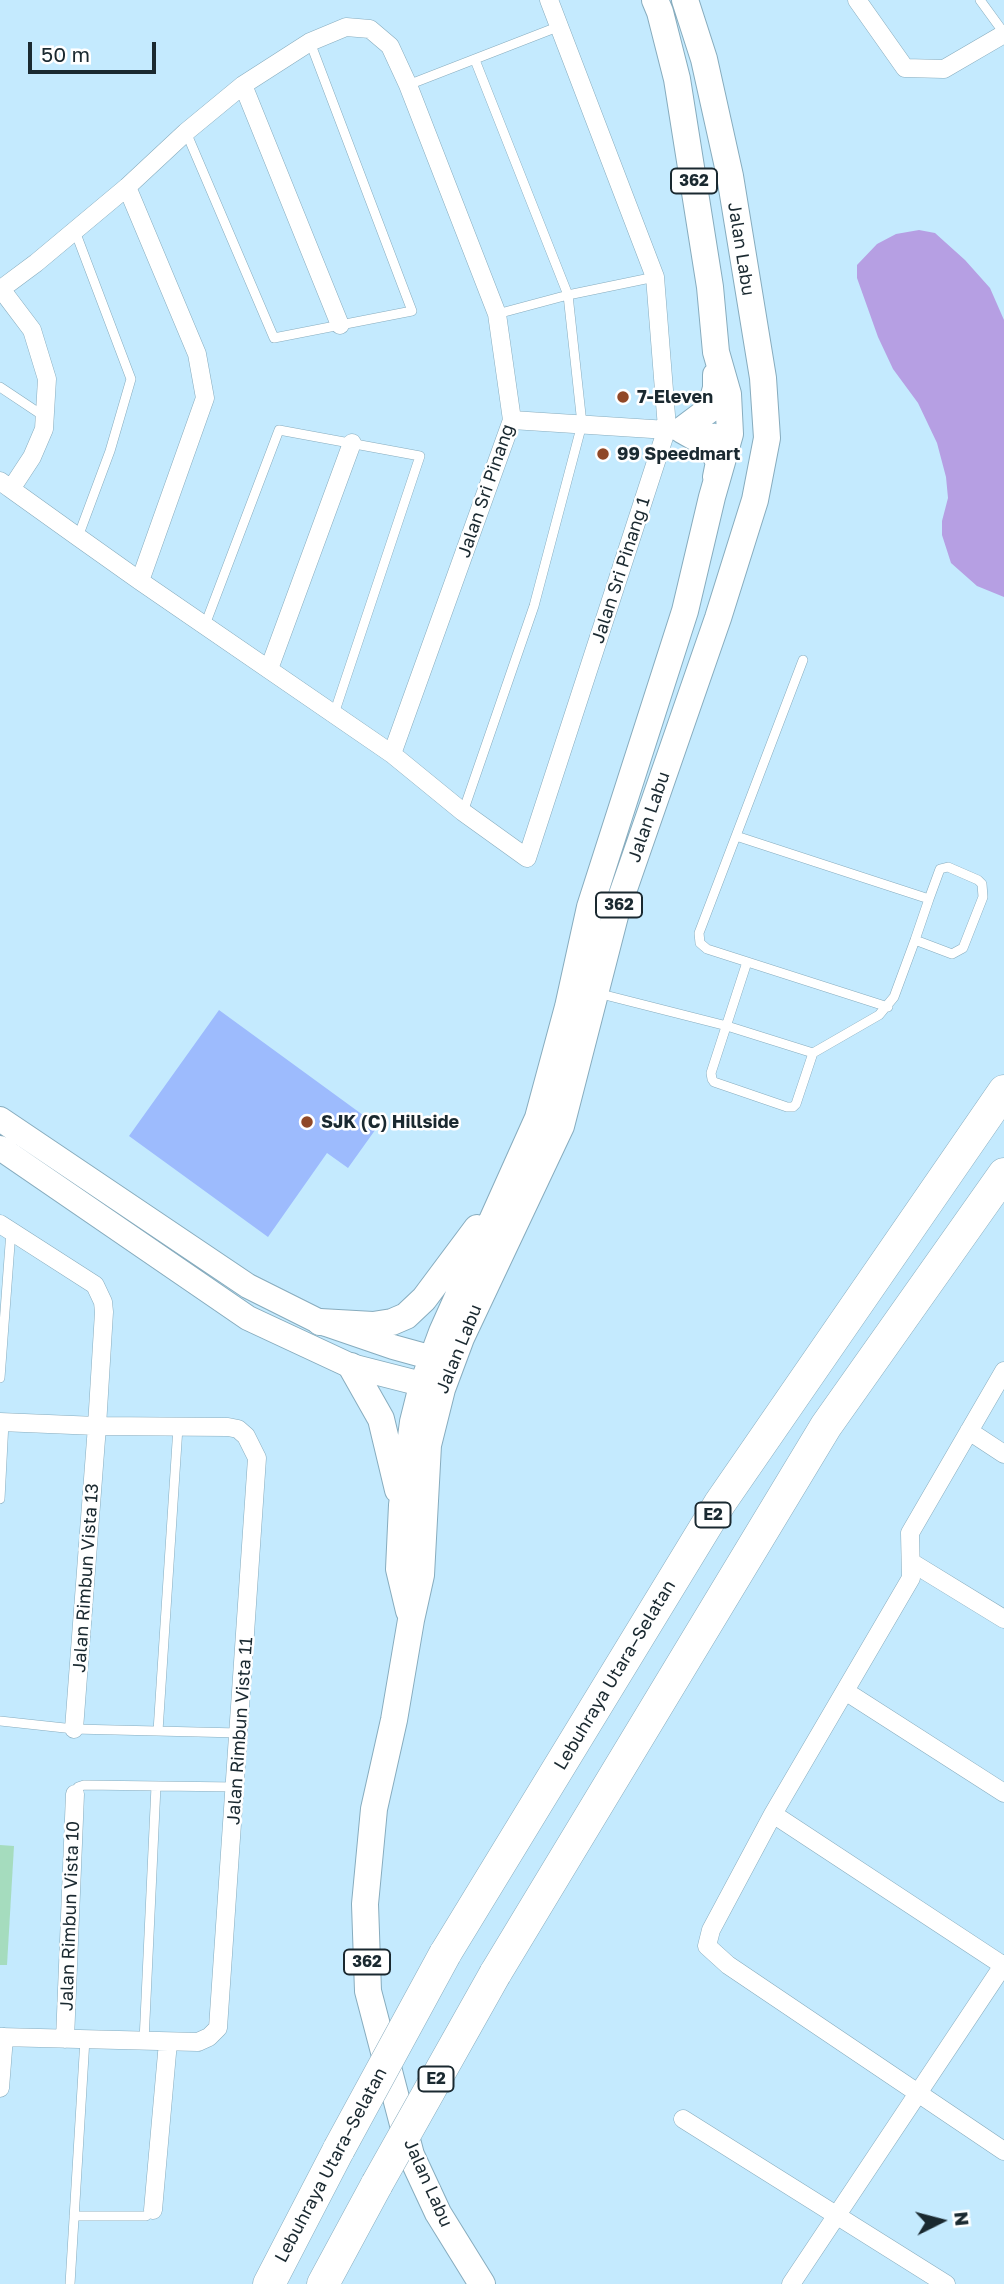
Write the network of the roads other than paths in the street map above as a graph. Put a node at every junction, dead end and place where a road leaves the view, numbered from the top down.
1 (549, 0) edge
2 (655, 0) edge
3 (685, 0) edge
4 (857, 0) edge
5 (980, 0) edge
6 (560, 26) junction
7 (1004, 34) edge
8 (310, 42) junction
9 (475, 60) junction
10 (243, 85) junction
11 (408, 85) junction
12 (186, 132) junction
13 (127, 187) junction
14 (75, 231) junction
15 (654, 277) junction
16 (1, 288) edge
17 (568, 295) junction
18 (497, 314) junction
19 (340, 325) junction
20 (716, 352) junction
21 (763, 379) junction
22 (0, 387) edge
23 (45, 417) junction
24 (512, 420) junction
25 (582, 424) junction
26 (674, 429) junction
27 (730, 434) junction
28 (352, 443) junction
29 (6, 485) edge
30 (712, 497) junction
31 (78, 537) junction
32 (141, 581) junction
33 (205, 625) junction
34 (803, 660) dead end
35 (269, 669) junction
36 (334, 714) junction
37 (392, 754) junction
38 (463, 812) junction
39 (736, 836) junction
40 (929, 900) junction
41 (915, 940) junction
42 (747, 962) junction
43 (596, 993) junction
44 (888, 1007) junction
45 (727, 1026) junction
46 (813, 1053) junction
47 (1004, 1091) edge
48 (0, 1119) edge
49 (0, 1148) edge
50 (1004, 1174) edge
51 (98, 1184) junction
52 (508, 1185) junction
53 (84, 1206) junction
54 (5, 1228) edge
55 (320, 1322) junction
56 (441, 1361) junction
57 (351, 1366) junction
58 (1004, 1371) edge
59 (0, 1378) edge
60 (432, 1388) junction
61 (2, 1422) edge
62 (97, 1426) junction
63 (178, 1427) junction
64 (969, 1432) junction
65 (1004, 1454) edge
66 (0, 1499) edge
67 (402, 1505) junction
68 (911, 1562) junction
69 (1004, 1619) edge
70 (411, 1620) junction
71 (845, 1691) junction
72 (0, 1721) edge
73 (74, 1729) junction
74 (158, 1731) junction
75 (240, 1733) junction
76 (156, 1786) junction
77 (236, 1787) junction
78 (1004, 1793) edge
79 (75, 1794) joint
80 (774, 1815) junction
81 (1004, 1965) edge
82 (2, 2037) edge
83 (65, 2039) junction
84 (85, 2039) junction
85 (144, 2041) junction
86 (168, 2042) junction
87 (0, 2088) edge
88 (918, 2093) junction
89 (683, 2119) dead end
90 (1004, 2151) edge
91 (153, 2210) joint
92 (837, 2214) junction
93 (74, 2216) junction
94 (70, 2284) edge
95 (269, 2284) edge
96 (323, 2284) edge
97 (482, 2284) edge
98 (791, 2284) edge
99 (946, 2284) edge

1 - 6 street, Jalan Sri Pinang 1
2 - 20 main road, Jalan Labu / 362
3 - 21 main road, Jalan Labu / 362
4 - 7 street
5 - 7 lane
6 - 9 lane
6 - 15 street, Jalan Sri Pinang 1
8 - 10 street, Jalan Sri Pinang
8 - 11 street, Jalan Sri Pinang
8 - 19 lane
9 - 11 lane
9 - 17 lane
10 - 12 street, Jalan Sri Pinang
10 - 19 street
11 - 18 street, Jalan Sri Pinang
12 - 13 street, Jalan Sri Pinang
12 - 19 lane
13 - 14 street, Jalan Sri Pinang
13 - 32 street
14 - 16 street, Jalan Sri Pinang
14 - 31 lane
15 - 17 lane
15 - 26 street, Jalan Sri Pinang 1
16 - 23 street, Jalan Sri Pinang
17 - 18 lane
17 - 25 lane
18 - 24 street, Jalan Sri Pinang
20 - 26 main road
20 - 27 main road, Jalan Labu / 362
21 - 27 main road
21 - 43 main road, Jalan Labu / 362
22 - 23 lane
23 - 29 street, Jalan Sri Pinang
24 - 25 street
24 - 37 street, Jalan Sri Pinang
25 - 26 street
25 - 38 lane
26 - 27 street
26 - 30 main road
26 - 38 street, Jalan Sri Pinang 1
27 - 30 main road, Jalan Labu / 362
28 - 33 lane
28 - 35 street
28 - 36 lane
29 - 31 street, Jalan Sri Pinang
30 - 52 main road, Jalan Labu / 362
31 - 32 street, Jalan Sri Pinang
32 - 33 street, Jalan Sri Pinang
33 - 35 street, Jalan Sri Pinang
34 - 39 lane
35 - 36 street, Jalan Sri Pinang
36 - 37 street, Jalan Sri Pinang
37 - 38 street
39 - 40 lane
39 - 42 lane
40 - 41 lane
40 - 41 lane
41 - 44 lane
42 - 44 lane
42 - 45 lane
43 - 45 lane
43 - 56 main road, Jalan Labu / 362
44 - 46 lane
45 - 46 lane
45 - 46 lane
47 - 95 highway, Lebuhraya Utara–Selatan / E2, bridge
48 - 51 street
49 - 53 street
50 - 96 highway, E2, bridge
51 - 53 street
51 - 55 street
52 - 55 main road
52 - 56 main road, Jalan Labu / 362
53 - 57 street
54 - 59 lane
54 - 62 street, Jalan Rimbun Vista 13
55 - 56 street
56 - 60 main road, Jalan Labu / 362
57 - 60 street
57 - 67 main road
58 - 64 street
60 - 67 main road, Jalan Labu / 362
60 - 70 main road, Jalan Labu / 362
61 - 62 street
61 - 66 lane
62 - 63 street
62 - 73 street, Jalan Rimbun Vista 13
63 - 74 lane
63 - 75 street, Jalan Rimbun Vista 11
64 - 65 street
64 - 68 street
67 - 70 main road, Jalan Labu / 362
68 - 69 street
68 - 71 street
70 - 97 main road, Jalan Labu / 362
71 - 78 street
71 - 80 street
72 - 73 lane
73 - 74 lane
74 - 75 lane
75 - 77 street, Jalan Rimbun Vista 11
76 - 77 lane
76 - 79 lane
76 - 85 lane
77 - 86 street, Jalan Rimbun Vista 11
79 - 83 street, Jalan Rimbun Vista 10
80 - 81 street
80 - 88 street
81 - 88 street
82 - 83 street
82 - 87 street
83 - 84 street
84 - 85 street
84 - 93 lane
85 - 86 street
86 - 91 street
88 - 90 street
88 - 92 street
89 - 92 street
91 - 93 lane
92 - 98 street
92 - 99 street
93 - 94 lane

